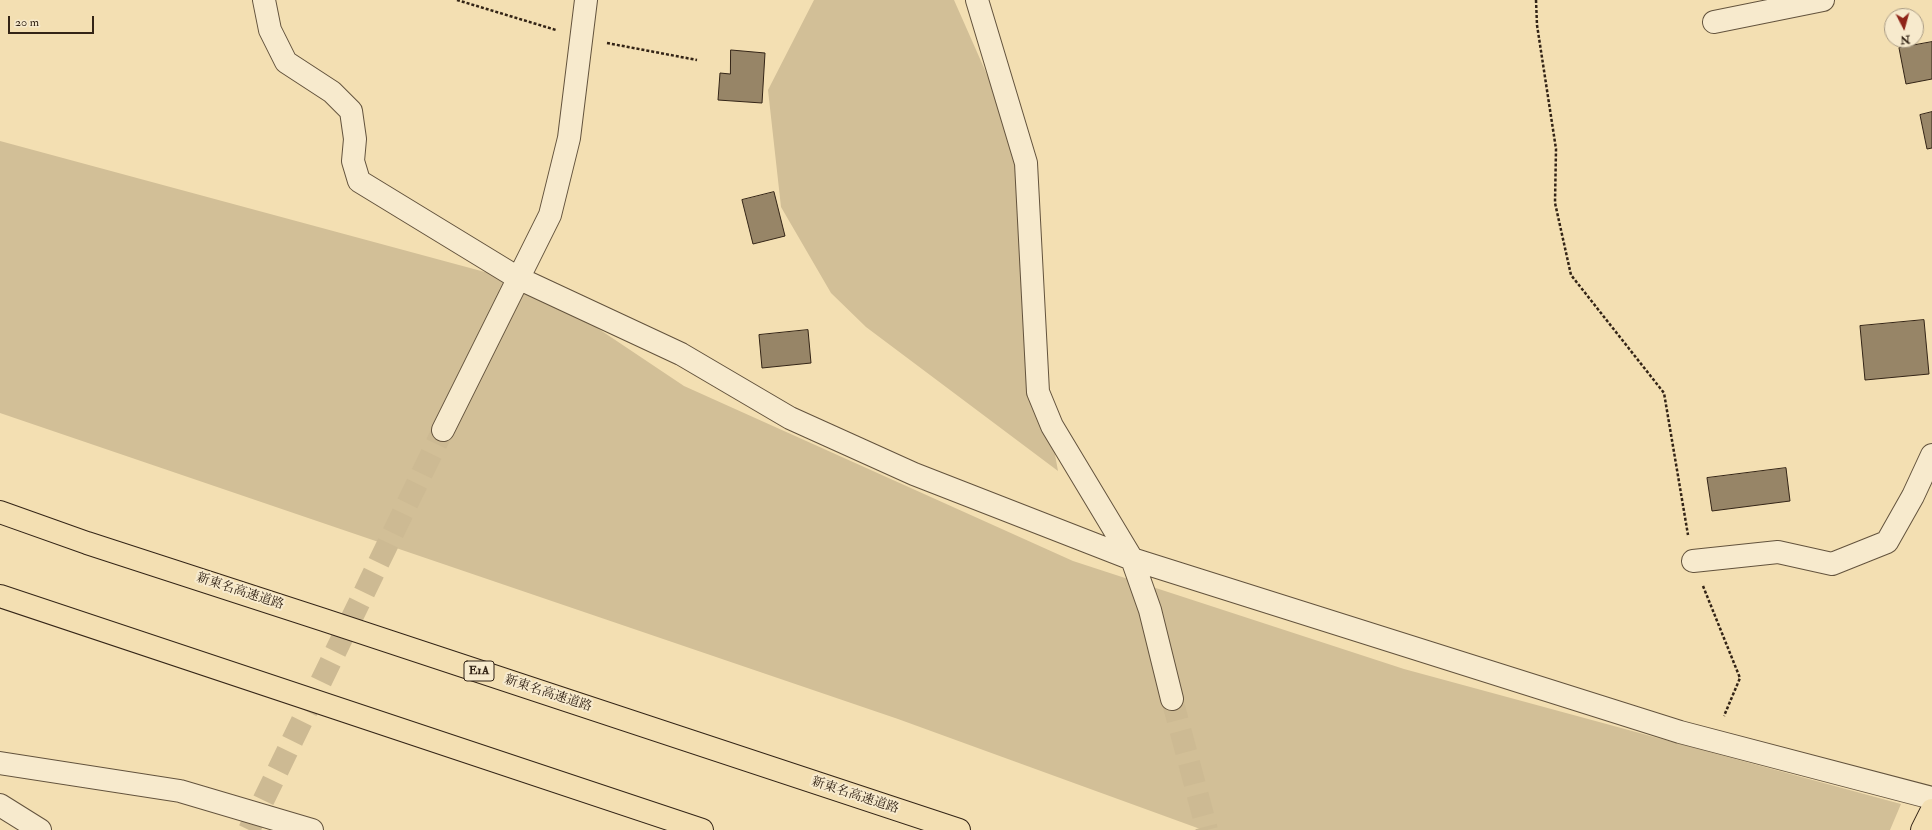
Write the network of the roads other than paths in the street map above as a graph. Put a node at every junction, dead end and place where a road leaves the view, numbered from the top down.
1 (264, 0) edge
2 (586, 0) edge
3 (976, 0) edge
4 (1823, 0) edge
5 (1714, 22) dead end
6 (518, 278) junction
7 (443, 430) tunnel mouth
8 (1932, 455) edge
9 (0, 512) edge
10 (1132, 559) junction
11 (1693, 562) road end
12 (0, 596) edge
13 (1172, 699) tunnel mouth
14 (0, 763) edge
15 (1932, 798) edge
16 (0, 806) edge
17 (1932, 810) edge
18 (40, 830) edge
19 (312, 830) edge
20 (702, 830) edge
21 (959, 830) edge
22 (1922, 830) edge

1 - 6 street
2 - 6 street
3 - 10 street
4 - 5 street
6 - 7 street
6 - 10 street
8 - 11 street
9 - 21 main road, 新東名高速道路 / E1A
10 - 13 street
10 - 15 street
12 - 20 main road
14 - 19 street
16 - 18 street
17 - 22 main road

